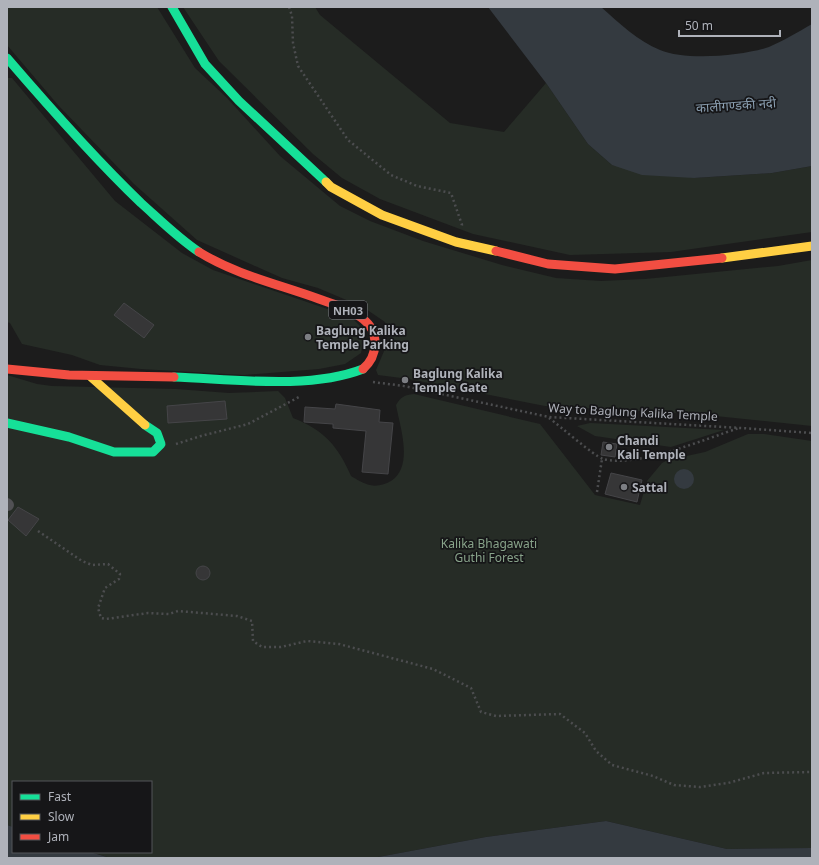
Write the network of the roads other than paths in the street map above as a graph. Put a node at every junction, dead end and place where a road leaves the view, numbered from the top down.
1 (172, 7) edge
2 (7, 58) edge
3 (812, 246) edge
4 (7, 369) edge
5 (91, 377) junction
6 (7, 423) edge

1 - 3 main road
2 - 5 main road, NH03
4 - 5 main road, NH03
5 - 6 main road

